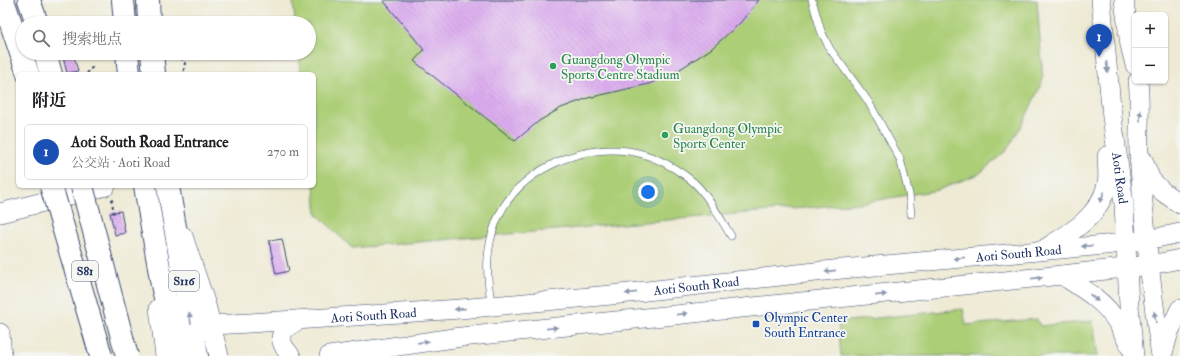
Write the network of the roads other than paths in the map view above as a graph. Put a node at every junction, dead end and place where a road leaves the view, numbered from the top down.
1 (3, 0) edge
2 (29, 0) edge
3 (41, 0) edge
4 (123, 0) edge
5 (148, 0) edge
6 (812, 0) edge
7 (1125, 3) edge
8 (1101, 4) edge
9 (35, 16) edge
10 (45, 16) edge
11 (124, 16) edge
12 (149, 16) edge
13 (0, 34) edge
14 (16, 38) edge
15 (1132, 53) edge
16 (23, 60) edge
17 (47, 60) edge
18 (57, 60) edge
19 (128, 60) edge
20 (153, 60) edge
21 (27, 72) edge
22 (50, 72) edge
23 (60, 72) edge
24 (129, 72) edge
25 (154, 72) edge
26 (16, 80) edge
27 (1138, 84) edge
28 (1112, 118) junction
29 (1139, 151) junction
30 (49, 188) edge
31 (52, 188) edge
32 (62, 188) edge
33 (83, 188) edge
34 (138, 188) edge
35 (145, 188) edge
36 (100, 191) edge
37 (170, 196) edge
38 (0, 201) edge
39 (1180, 204) edge
40 (0, 213) edge
41 (911, 214) dead end
42 (150, 216) junction
43 (1180, 233) edge
44 (731, 236) dead end
45 (1147, 240) junction
46 (1126, 242) junction
47 (1042, 250) junction
48 (1012, 253) junction
49 (1180, 260) edge
50 (1150, 265) junction
51 (1127, 268) junction
52 (1062, 275) junction
53 (1011, 280) junction
54 (492, 306) junction
55 (1180, 309) edge
56 (298, 320) junction
57 (212, 325) junction
58 (0, 333) edge
59 (2, 356) edge
60 (101, 356) edge
61 (108, 356) edge
62 (127, 356) edge
63 (132, 356) edge
64 (165, 356) edge
65 (180, 356) edge
66 (197, 356) edge
67 (219, 356) edge
68 (292, 356) edge
69 (329, 356) edge
70 (1134, 356) edge
71 (1162, 356) edge

1 - 14 main road
2 - 9 main road
3 - 10 main road
4 - 11 main road
5 - 12 main road
6 - 41 lane
7 - 8 street
7 - 15 street
8 -> 28 street, Aoti Road
13 - 26 main road
16 - 21 main road
17 - 22 main road
18 - 23 main road
19 - 24 main road
20 - 25 main road
29 -> 27 street, Aoti Road
28 - 46 street, Aoti Road
28 -> 47 street
29 - 39 street
29 - 45 street, Aoti Road
30 - 38 street
31 - 60 main road, bridge
32 - 61 main road, S81
33 - 62 main road, S81, bridge
34 - 42 street
35 - 42 main road, S116
36 - 40 street
36 - 63 main road
37 - 57 street
66 -> 37 main road, S116
42 - 64 street
42 - 65 main road, S116
43 - 45 street, Aoti South Road
44 - 54 lane
45 - 46 street, Aoti South Road
45 - 50 street, Aoti Road
46 -> 47 street, Aoti South Road
46 - 51 street, Aoti Road
47 - 48 street, Aoti South Road
48 - 53 street
48 -> 54 street, Aoti South Road
49 - 50 street, Aoti South Road
50 - 51 street, Aoti South Road
71 -> 50 street, Aoti Road
51 - 52 street, Aoti South Road
51 - 70 street, Aoti Road
53 -> 52 street, Aoti South Road
52 -> 70 street
69 -> 53 street, Aoti South Road
54 -> 56 street, Aoti South Road
55 - 71 street
56 - 57 street, Aoti South Road
56 - 68 street
57 - 67 street
58 - 59 street

